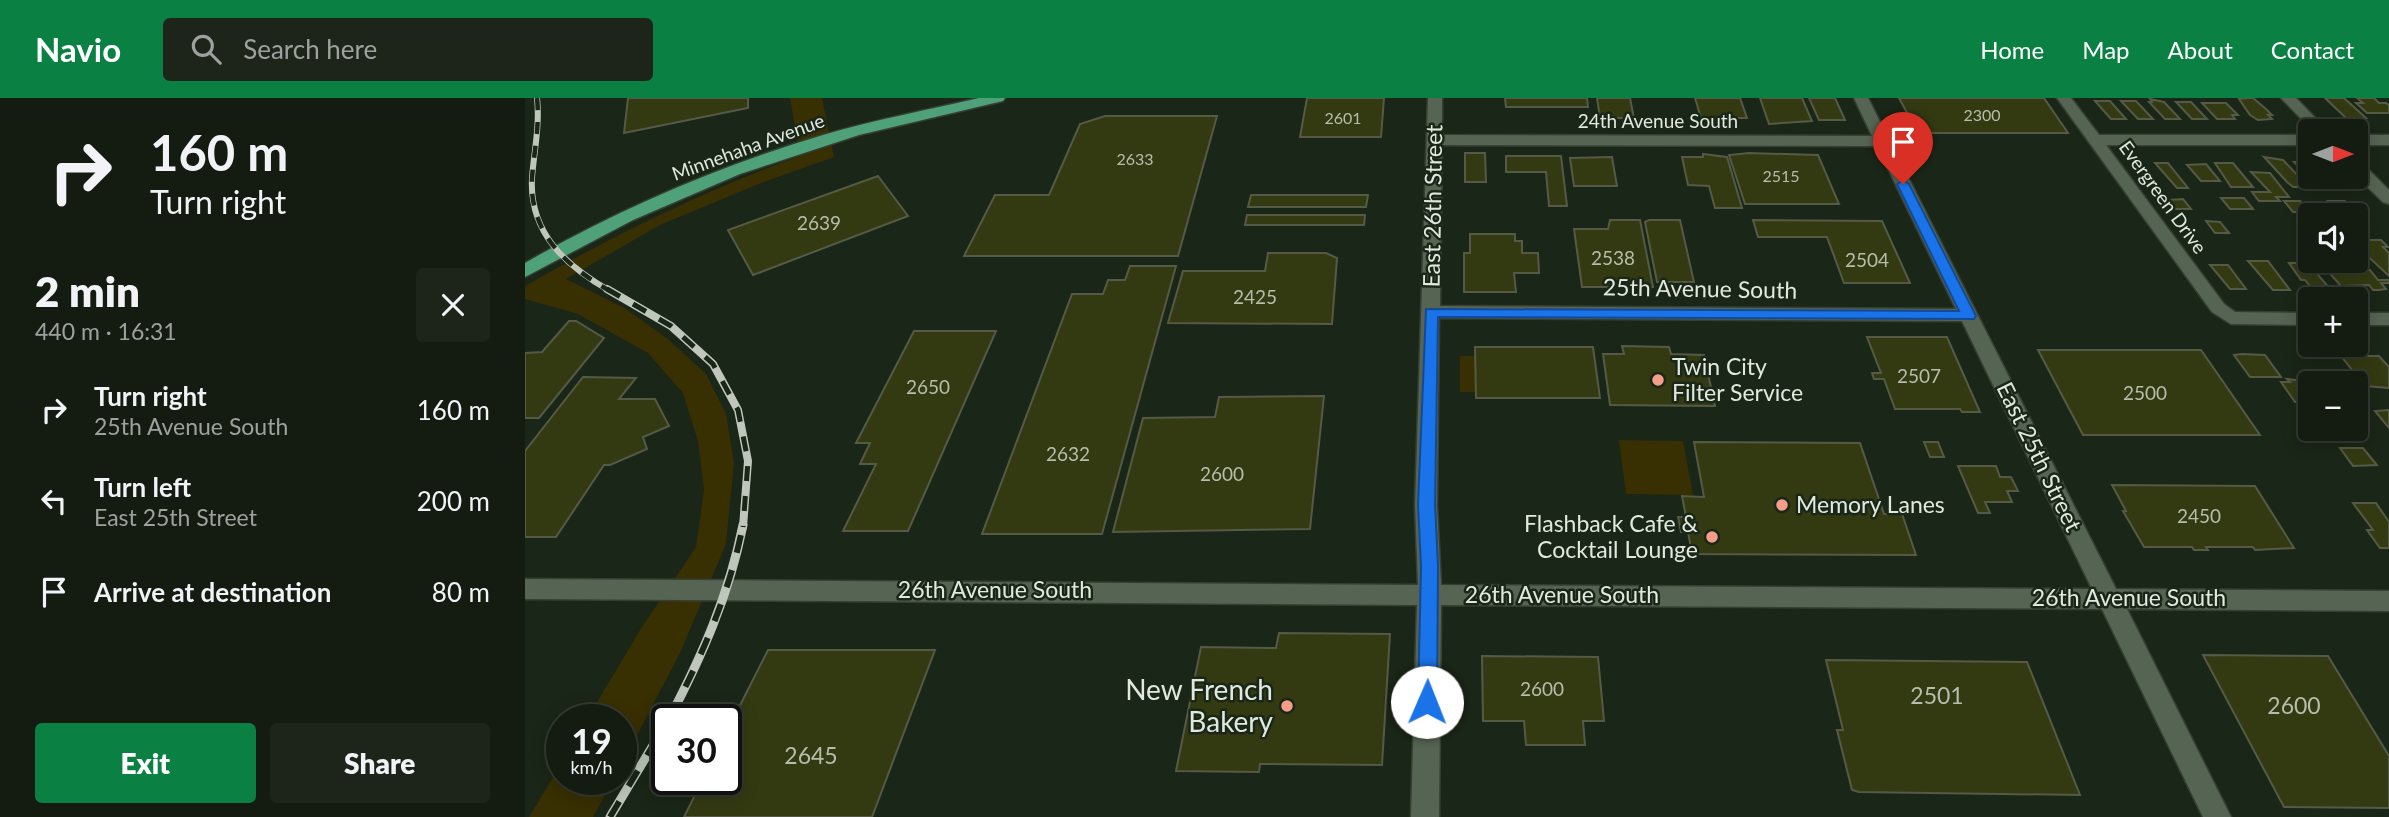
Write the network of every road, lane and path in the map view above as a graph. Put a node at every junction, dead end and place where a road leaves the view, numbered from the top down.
1 (998, 98) edge
2 (1436, 98) edge
3 (1861, 98) edge
4 (2064, 98) edge
5 (2288, 98) edge
6 (2309, 119) edge
7 (1435, 140) junction
8 (2095, 140) junction
9 (2298, 140) edge
10 (2368, 140) edge
11 (2389, 140) edge
12 (1882, 141) junction
13 (2368, 178) edge
14 (2389, 199) edge
15 (525, 271) edge
16 (1431, 312) junction
17 (1969, 316) junction
18 (2298, 319) edge
19 (2368, 319) edge
20 (2389, 319) edge
21 (525, 589) edge
22 (1429, 594) junction
23 (2109, 598) junction
24 (2389, 601) edge
25 (1425, 817) edge
26 (2217, 817) edge

1 - 15 main road, Minnehaha Avenue
2 - 7 street, East 26th Street
3 - 12 street, East 25th Street
4 - 8 street, Evergreen Drive
5 - 6 street
7 - 12 street, 24th Avenue South
7 - 16 street, East 26th Street
8 - 9 street
8 - 18 street, Evergreen Drive
10 - 11 street
12 - 17 street, East 25th Street
13 - 14 street
16 - 17 street, 25th Avenue South
16 - 22 street, East 26th Street
17 - 23 street, East 25th Street
19 - 20 street
21 - 22 street, 26th Avenue South
22 - 23 street, 26th Avenue South
22 - 25 street, East 26th Street
23 - 24 street, 26th Avenue South
23 - 26 street, East 25th Street

